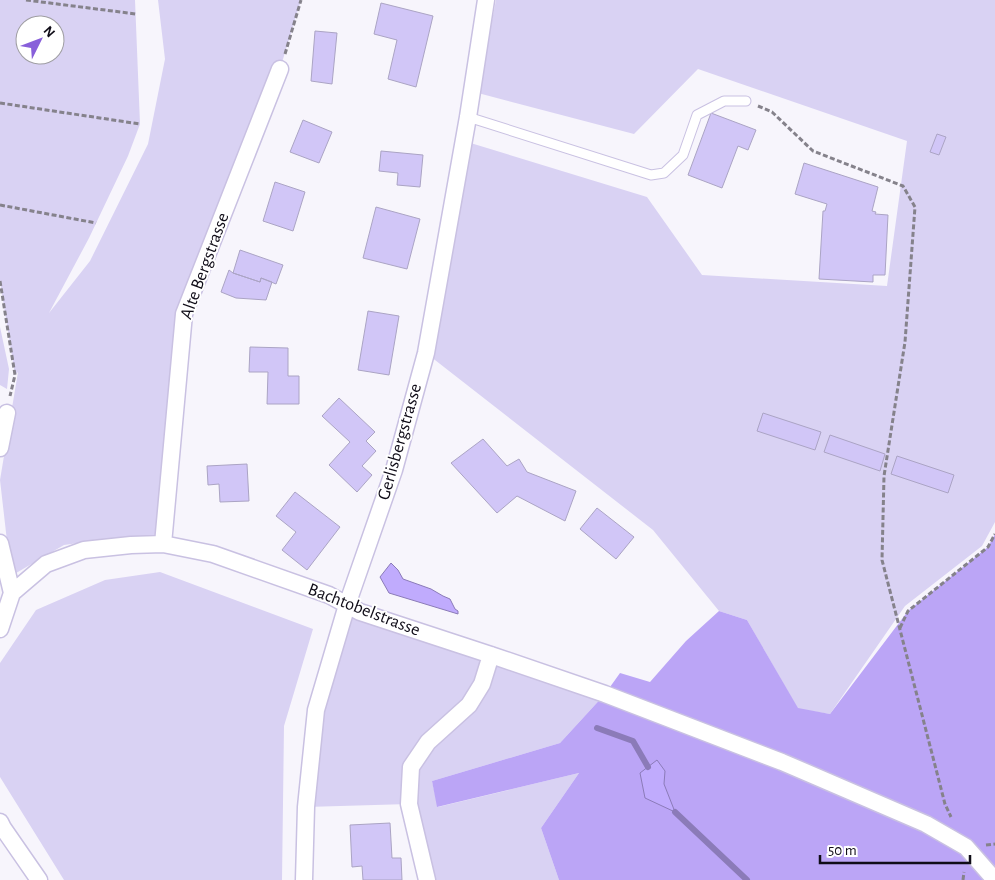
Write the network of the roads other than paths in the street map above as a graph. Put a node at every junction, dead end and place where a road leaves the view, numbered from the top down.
1 (486, 0) edge
2 (280, 69) road end
3 (746, 100) road end
4 (468, 117) junction
5 (7, 413) road end
6 (0, 448) edge
7 (0, 543) edge
8 (163, 544) junction
9 (12, 593) junction
10 (347, 605) junction
11 (0, 629) edge
12 (491, 655) junction
13 (0, 822) edge
14 (38, 880) edge
15 (304, 880) edge
16 (427, 880) edge
17 (995, 880) edge

1 - 4 street, Gerlisbergstrasse
2 - 8 street, Alte Bergstrasse
3 - 4 lane
4 - 10 street, Gerlisbergstrasse
5 - 6 street
7 - 9 street
8 - 9 street, Bachtobelstrasse
8 - 10 street, Bachtobelstrasse
9 - 11 street
10 - 12 street, Bachtobelstrasse
10 - 15 street, Gerlisbergstrasse
12 - 16 street
12 - 17 street, Bachtobelstrasse
13 - 14 street

